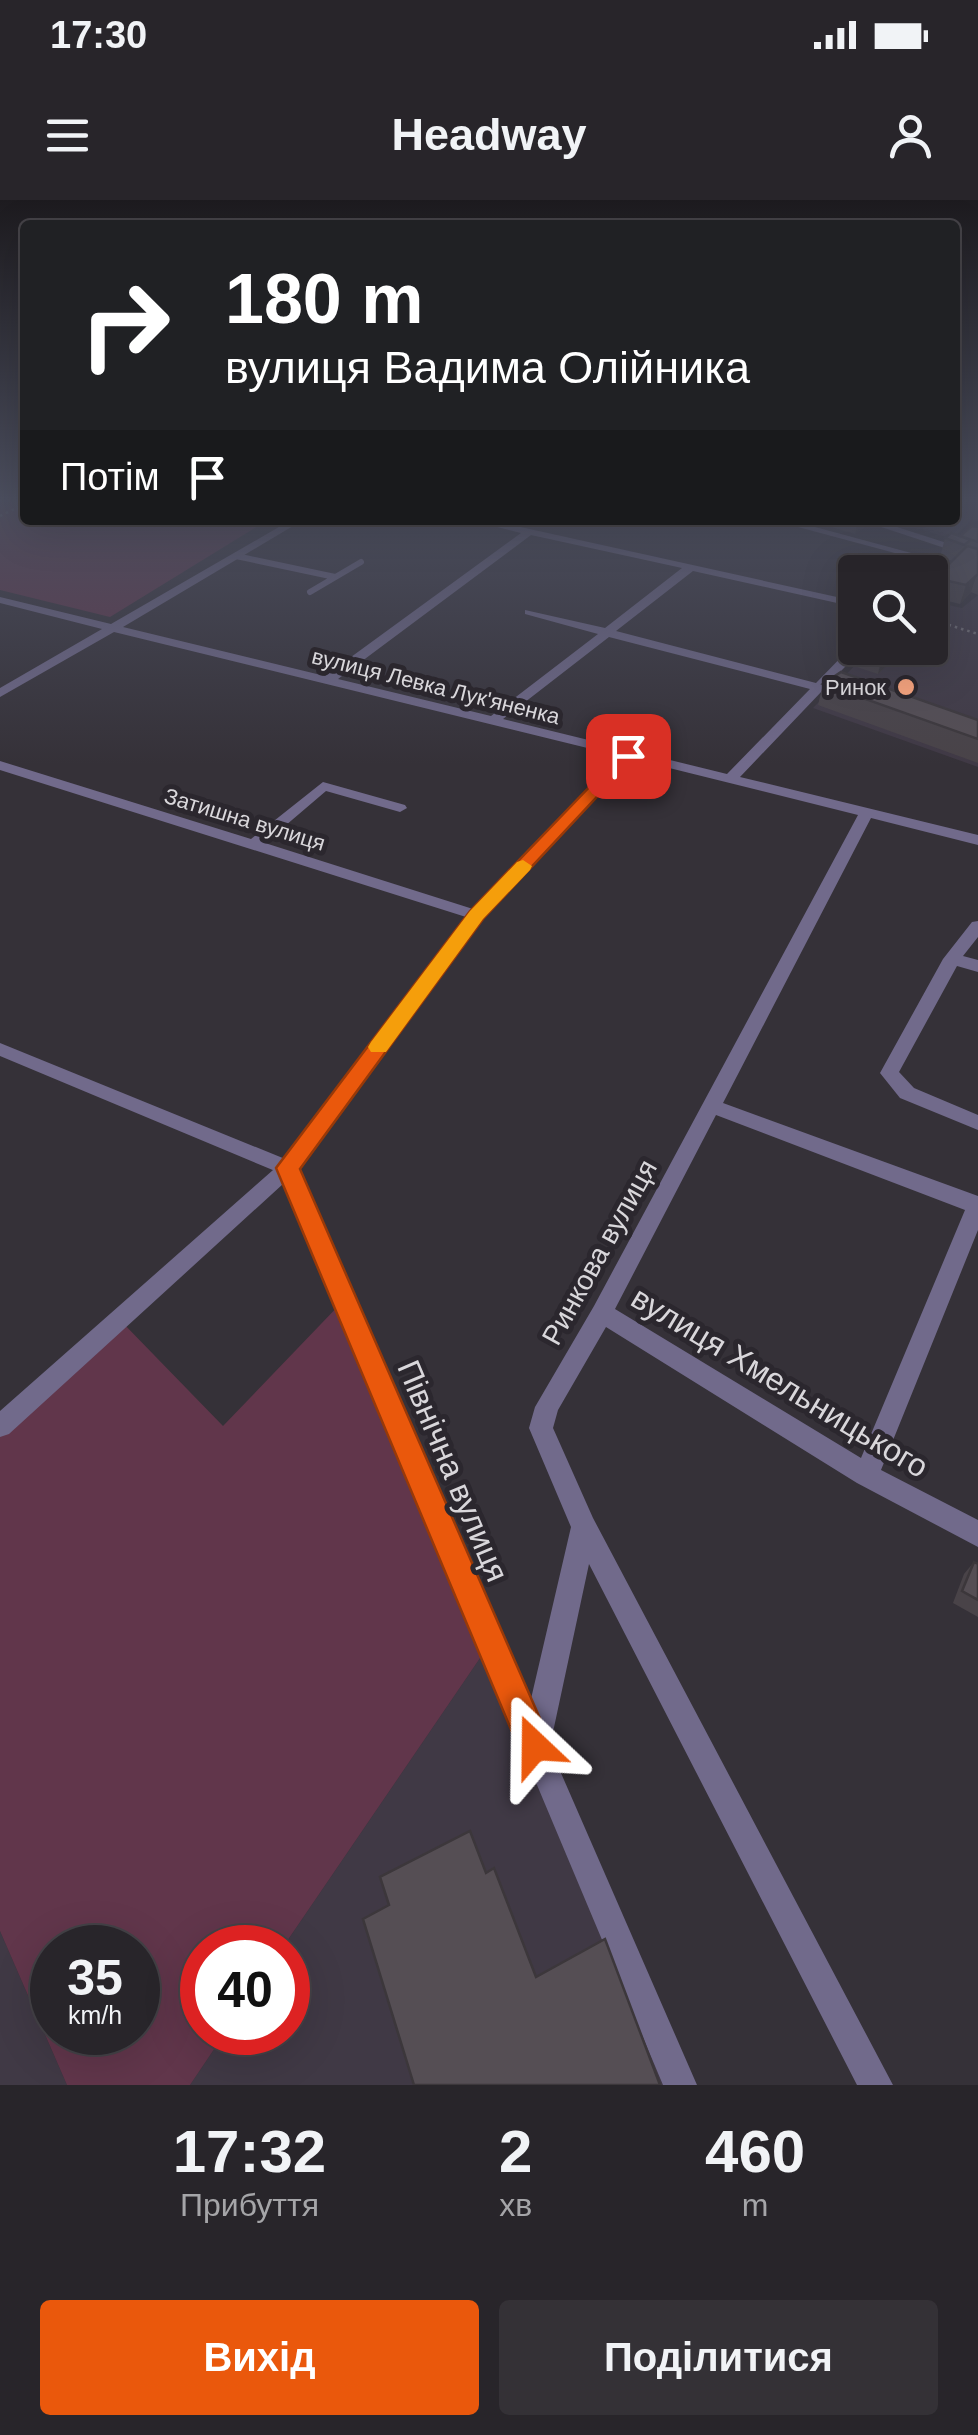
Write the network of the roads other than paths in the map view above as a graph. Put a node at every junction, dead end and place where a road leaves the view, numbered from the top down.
1 (178, 588) edge
2 (317, 588) edge
3 (453, 588) edge
4 (667, 588) edge
5 (782, 588) edge
6 (310, 592) dead end
7 (0, 600) edge
8 (838, 600) edge
9 (529, 612) dead end
10 (110, 626) junction
11 (609, 634) junction
12 (838, 665) edge
13 (328, 680) junction
14 (815, 686) junction
15 (0, 693) edge
16 (493, 721) junction
17 (628, 756) junction
18 (0, 765) edge
19 (730, 778) junction
20 (400, 808) dead end
21 (867, 812) junction
22 (978, 840) edge
23 (254, 845) junction
24 (476, 915) junction
25 (978, 926) edge
26 (952, 959) junction
27 (978, 966) edge
28 (0, 1049) edge
29 (712, 1106) junction
30 (978, 1123) edge
31 (288, 1168) junction
32 (978, 1205) edge
33 (602, 1313) junction
34 (0, 1426) edge
35 (866, 1475) junction
36 (584, 1527) junction
37 (978, 1534) edge
38 (535, 1746) junction
39 (680, 2085) edge
40 (876, 2085) edge

1 - 10 street
2 - 6 lane
3 - 13 street
4 - 11 street
5 - 8 street
7 - 10 street, вулиця Левка Лук'яненка
9 - 11 street
10 - 13 street, вулиця Левка Лук'яненка
10 - 15 street
11 - 14 street
11 - 16 street
12 - 14 street
13 - 16 street, вулиця Левка Лук'яненка
14 - 19 street
16 - 17 street, вулиця Левка Лук'яненка
17 - 19 street, вулиця Левка Лук'яненка
17 - 24 street
18 - 23 street, Затишна вулиця
19 - 21 street, вулиця Левка Лук'яненка
20 - 23 street
21 - 22 street, вулиця Левка Лук'яненка
21 - 29 street, Ринкова вулиця
23 - 24 street, Затишна вулиця
24 - 31 street
25 - 26 street
26 - 27 street
26 - 30 street
28 - 31 street
29 - 32 street
29 - 33 street, Ринкова вулиця
31 - 34 street
31 - 38 street, Північна вулиця
32 - 35 street
33 - 35 street, вулиця Хмельницького
33 - 36 street, Ринкова вулиця
35 - 37 street, вулиця Хмельницького
36 - 38 street
36 - 40 street
38 - 39 street, Північна вулиця

